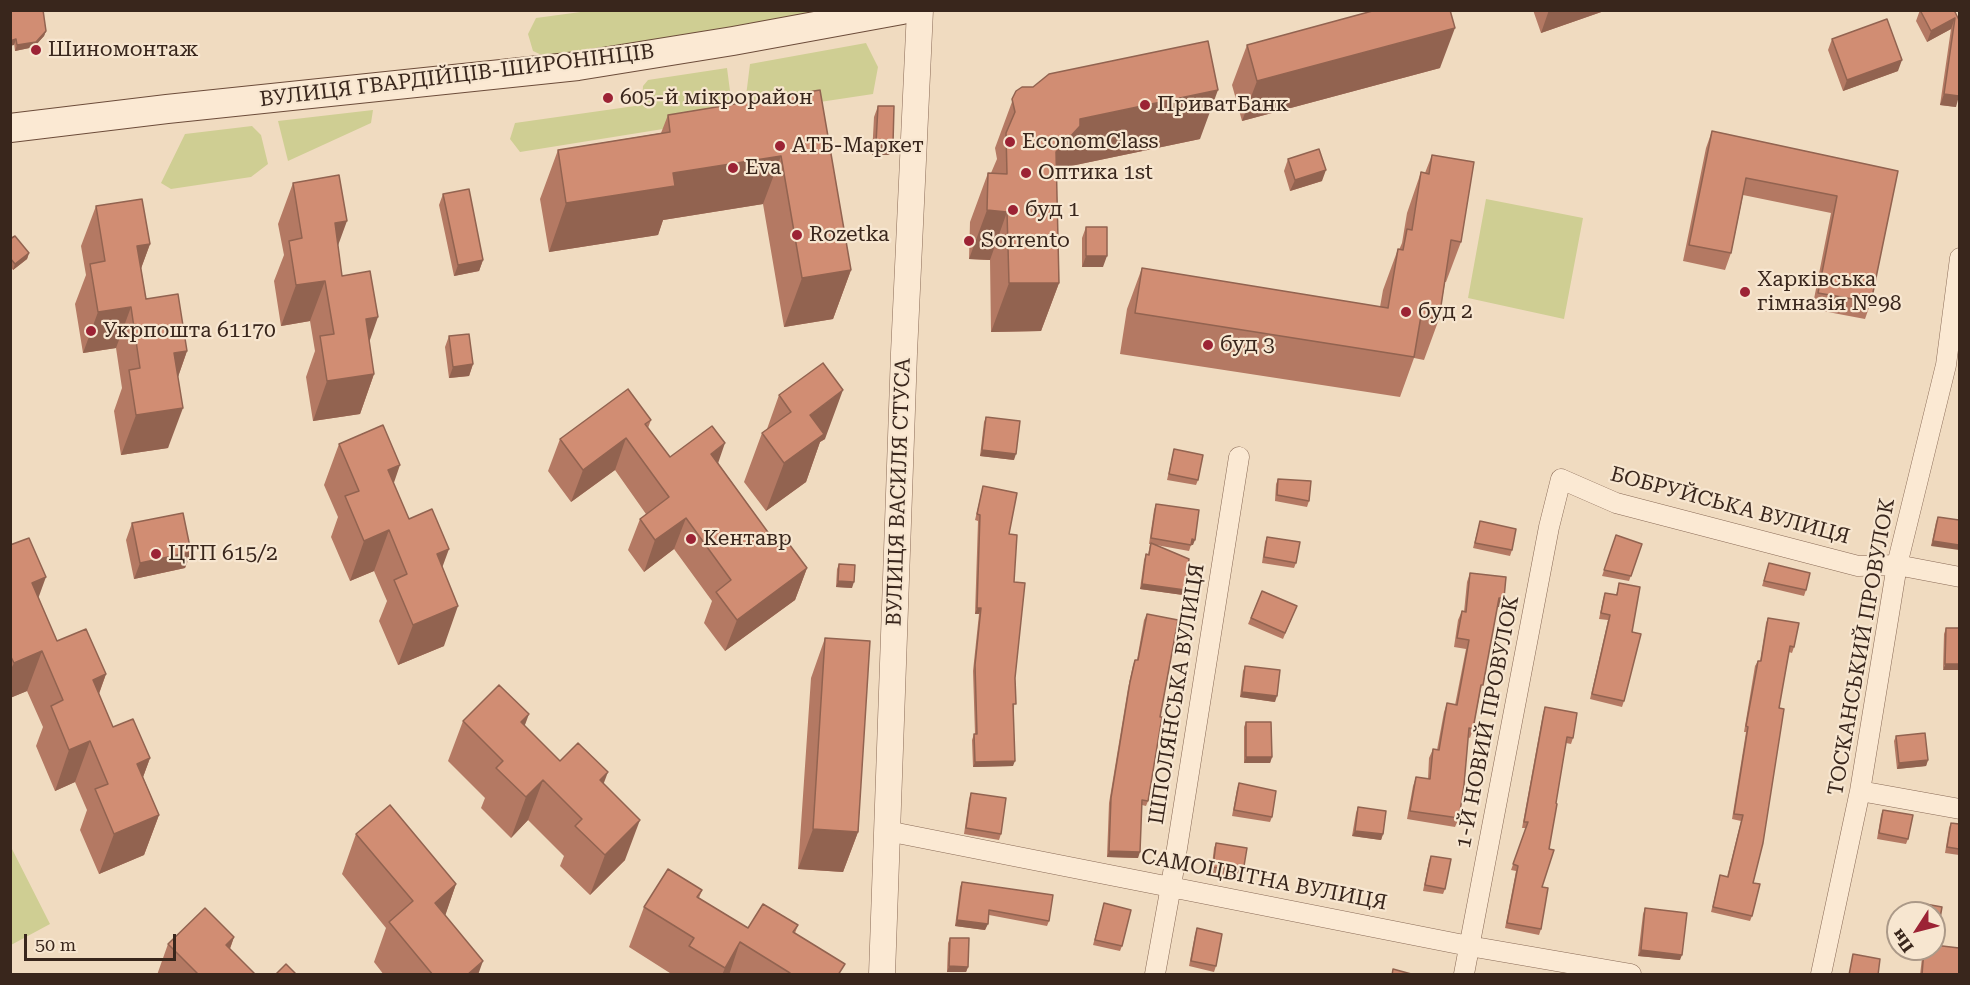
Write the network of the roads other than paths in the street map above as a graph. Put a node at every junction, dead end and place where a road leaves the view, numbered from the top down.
1 (902, 10) edge
2 (920, 10) edge
3 (10, 128) edge
4 (1959, 258) edge
5 (1239, 457) dead end
6 (1561, 479) joint
7 (1897, 565) junction
8 (1959, 577) edge
9 (1860, 791) junction
10 (1959, 809) edge
11 (887, 831) junction
12 (1171, 886) junction
13 (1469, 946) junction
14 (882, 975) edge
15 (1155, 975) edge
16 (1464, 975) edge
17 (1631, 975) edge
18 (1821, 975) edge

1 - 3 main road, ВУЛИЦЯ ГВАРДІЙЦІВ-ШИРОНІНЦІВ
2 - 11 street, ВУЛИЦЯ ВАСИЛЯ СТУСА
4 - 7 street, ТОСКАНСЬКИЙ ПРОВУЛОК
5 - 12 street, ШПОЛЯНСЬКА ВУЛИЦЯ
6 - 7 street, БОБРУЙСЬКА ВУЛИЦЯ
6 - 13 street, 1-Й НОВИЙ ПРОВУЛОК
7 - 8 street, БОБРУЙСЬКА ВУЛИЦЯ
7 - 9 street, ТОСКАНСЬКИЙ ПРОВУЛОК
9 - 10 street
9 - 18 street, ТОСКАНСЬКИЙ ПРОВУЛОК
11 - 12 street, САМОЦВІТНА ВУЛИЦЯ
11 - 14 street, ВУЛИЦЯ ВАСИЛЯ СТУСА
12 - 13 street, САМОЦВІТНА ВУЛИЦЯ
12 - 15 street, ШПОЛЯНСЬКА ВУЛИЦЯ
13 - 16 street, 1-Й НОВИЙ ПРОВУЛОК
13 - 17 street, САМОЦВІТНА ВУЛИЦЯ

